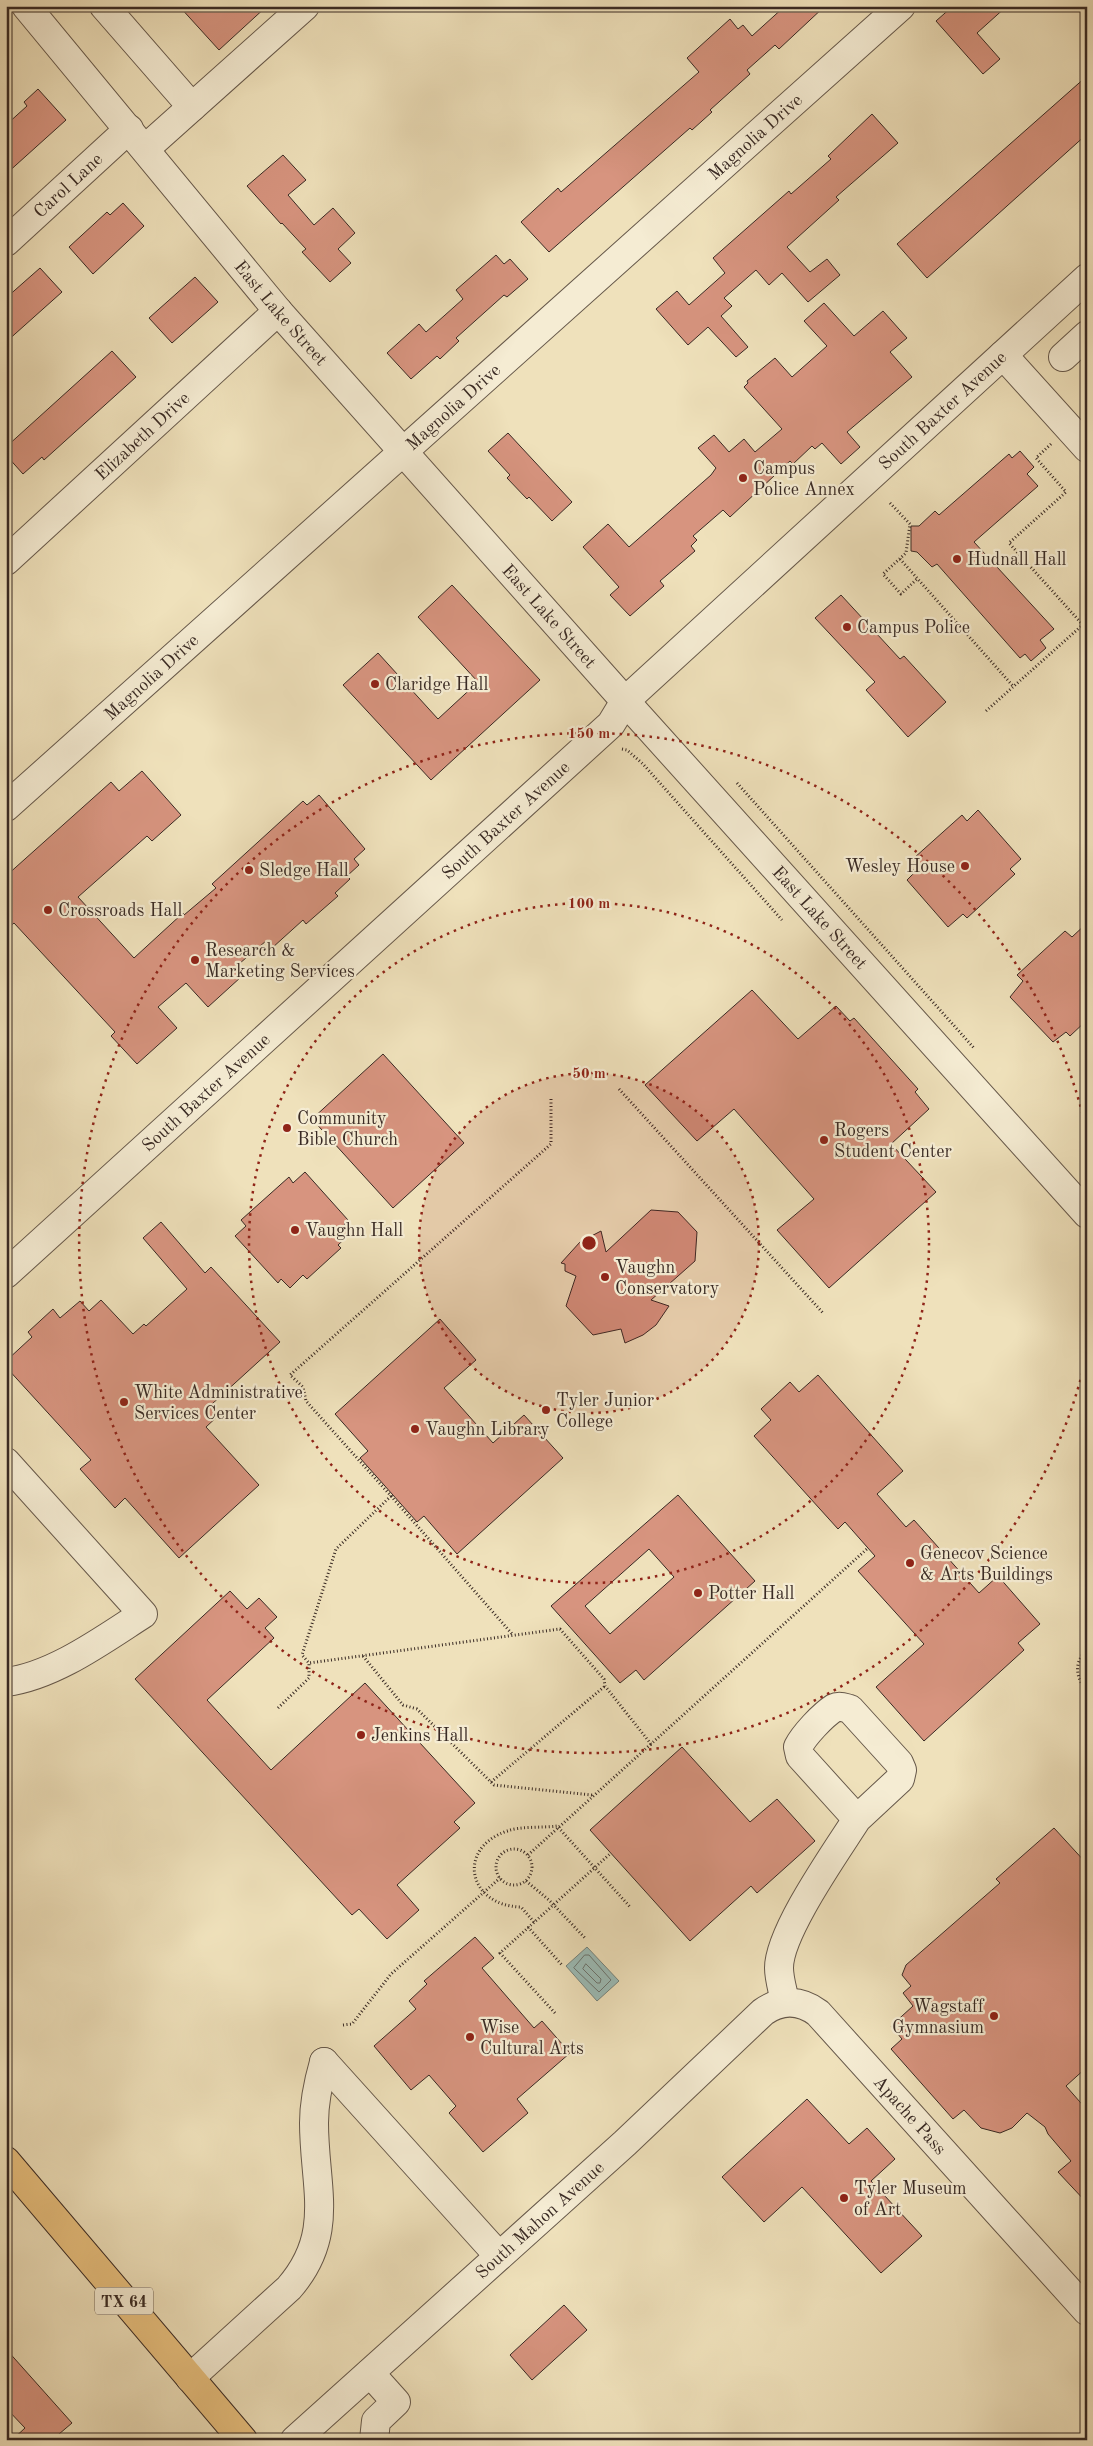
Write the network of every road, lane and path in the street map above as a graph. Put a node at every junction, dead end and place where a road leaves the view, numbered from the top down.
1 (26, 6) edge
2 (104, 6) edge
3 (305, 6) edge
4 (901, 6) edge
5 (192, 107) junction
6 (137, 139) junction
7 (6, 242) edge
8 (1087, 278) edge
9 (278, 311) junction
10 (1087, 335) edge
11 (1003, 355) junction
12 (1063, 357) dead end
13 (1068, 428) junction
14 (1087, 448) edge
15 (404, 451) junction
16 (890, 503) dead end
17 (900, 560) junction
18 (6, 561) edge
19 (917, 579) junction
20 (1087, 621) edge
21 (1083, 625) junction
22 (1013, 686) junction
23 (625, 701) junction
24 (986, 711) dead end
25 (614, 752) dead end
26 (737, 783) dead end
27 (6, 807) edge
28 (782, 920) dead end
29 (979, 1054) dead end
30 (619, 1089) dead end
31 (551, 1099) dead end
32 (1087, 1214) edge
33 (6, 1274) edge
34 (824, 1313) dead end
35 (6, 1462) edge
36 (391, 1496) junction
37 (868, 1548) dead end
38 (513, 1635) junction
39 (1087, 1650) edge
40 (363, 1656) junction
41 (309, 1663) junction
42 (6, 1682) edge
43 (605, 1686) junction
44 (1087, 1690) edge
45 (278, 1708) dead end
46 (651, 1744) junction
47 (490, 1782) junction
48 (592, 1795) junction
49 (856, 1819) dead end
50 (557, 1826) junction
51 (611, 1853) dead end
52 (528, 1855) junction
53 (594, 1868) junction
54 (500, 1878) junction
55 (526, 1881) junction
56 (483, 1892) junction
57 (553, 1904) junction
58 (631, 1908) dead end
59 (534, 1922) junction
60 (528, 1927) junction
61 (584, 1938) dead end
62 (562, 1964) dead end
63 (785, 2002) junction
64 (555, 2013) dead end
65 (343, 2025) dead end
66 (6, 2161) edge
67 (499, 2256) junction
68 (1087, 2311) edge
69 (370, 2373) junction
70 (190, 2378) junction
71 (243, 2440) edge
72 (295, 2440) edge
73 (374, 2440) edge

1 - 6 street, East Lake Street
2 - 5 street
3 - 5 street, Carol Lane
4 - 15 street, Magnolia Drive
5 - 6 street, Carol Lane
6 - 7 street, Carol Lane
6 - 9 street, East Lake Street
8 - 11 street, South Baxter Avenue
9 - 15 street, East Lake Street
9 - 18 street, Elizabeth Drive
10 - 12 street
11 - 13 street
11 - 23 street, South Baxter Avenue
13 - 14 street
13 - 21 path
15 - 23 street, East Lake Street
15 - 27 street, Magnolia Drive
16 - 17 path
17 - 19 path
17 - 19 path
19 - 22 path
20 - 21 path
21 - 22 path
22 - 24 path
23 - 32 street, East Lake Street
23 - 33 street, South Baxter Avenue
25 - 28 path
26 - 29 path
30 - 34 path
31 - 36 path
35 - 42 street
36 - 38 path
36 - 41 path
37 - 46 path
38 - 40 path
38 - 43 path
39 - 44 path
40 - 41 path
40 - 47 path
41 - 45 path
43 - 46 path
43 - 47 path
46 - 48 path
47 - 48 path
48 - 50 path
49 - 63 street
50 - 52 path
50 - 53 path
50 - 56 path
51 - 53 path
52 - 54 path
52 - 55 path
53 - 57 path
53 - 58 path
54 - 55 path
54 - 56 path
55 - 57 path
56 - 59 path
56 - 65 path
57 - 59 path
57 - 61 path
59 - 60 path
60 - 62 path
60 - 64 path
63 - 67 street, South Mahon Avenue
63 - 68 street, Apache Pass
66 - 70 main road, TX 64
67 - 69 street, South Mahon Avenue
67 - 70 street
69 - 72 street, South Mahon Avenue
69 - 73 street
70 - 71 main road, TX 64

